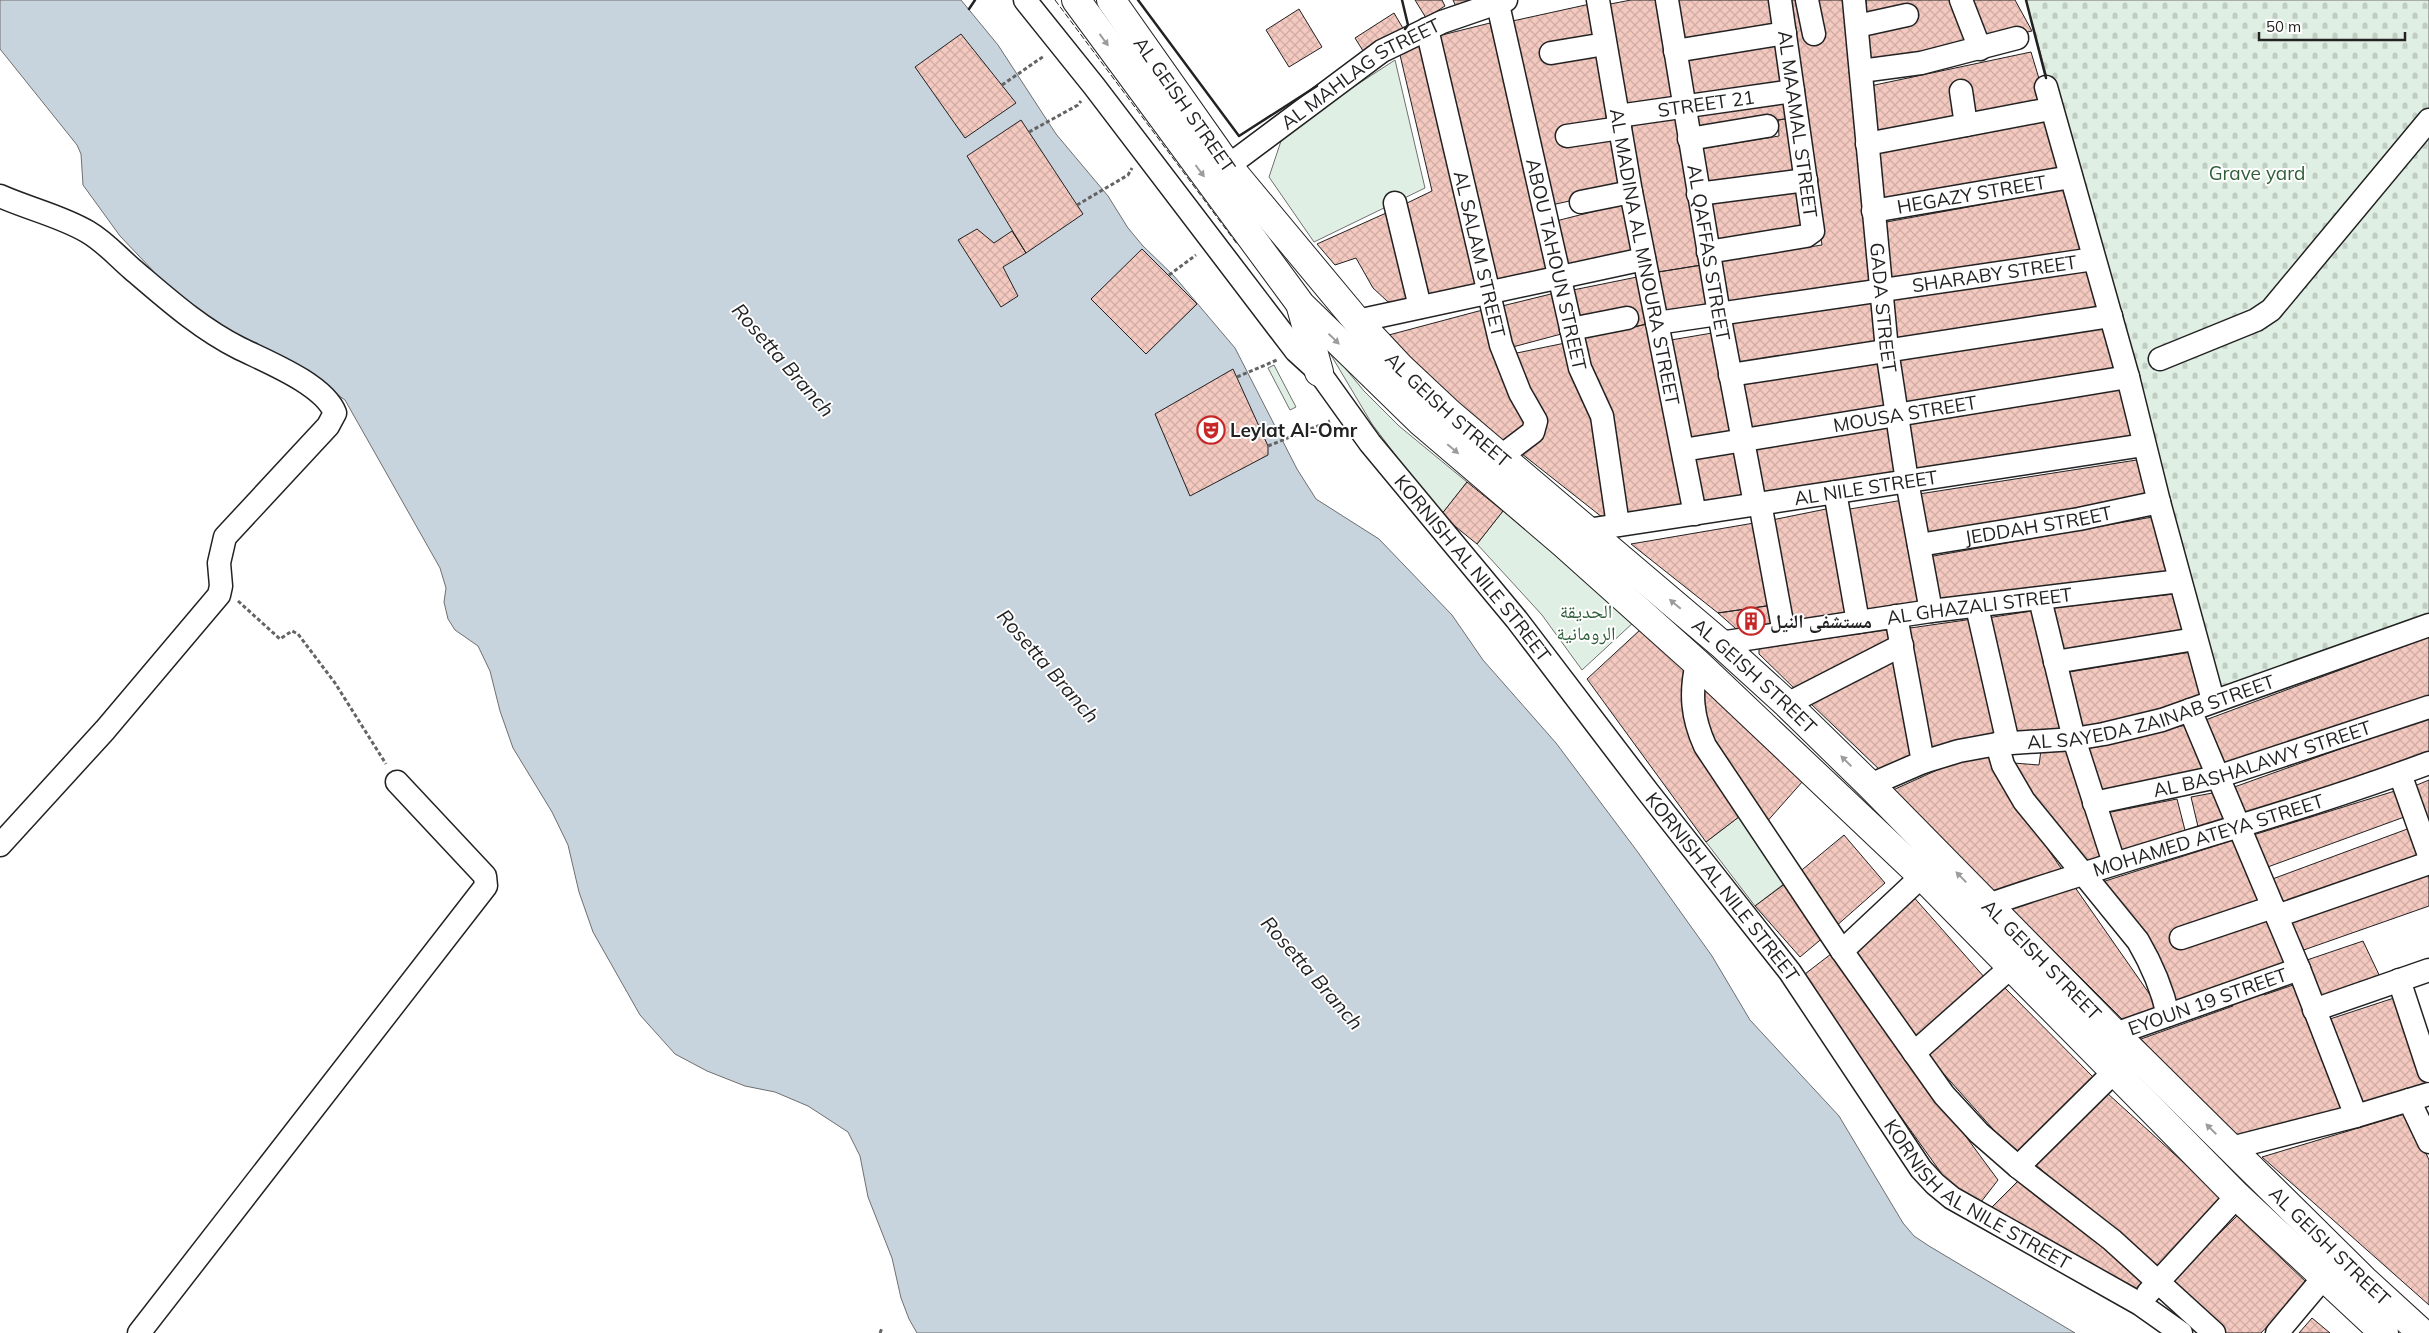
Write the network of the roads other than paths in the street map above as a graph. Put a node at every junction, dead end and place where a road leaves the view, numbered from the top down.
1 (1025, 0) edge
2 (1076, 0) edge
3 (1110, 0) edge
4 (1598, 0) edge
5 (1667, 0) edge
6 (1780, 0) edge
7 (1807, 0) edge
8 (1854, 0) edge
9 (1962, 0) edge
10 (1500, 1) edge
11 (1452, 8) edge
12 (1906, 15) dead end
13 (1857, 26) junction
14 (1427, 29) junction
15 (1784, 33) junction
16 (1814, 34) dead end
17 (2017, 38) dead end
18 (1605, 44) junction
19 (1980, 49) junction
20 (1675, 51) junction
21 (1551, 53) dead end
22 (1861, 71) junction
23 (2046, 87) dead end
24 (1793, 91) junction
25 (1961, 91) dead end
26 (1684, 107) junction
27 (2050, 109) junction
28 (2429, 120) edge
29 (1619, 122) junction
30 (1966, 125) junction
31 (1767, 126) dead end
32 (1567, 136) dead end
33 (1689, 139) junction
34 (1867, 144) junction
35 (1228, 166) junction
36 (2071, 177) junction
37 (1806, 180) junction
38 (1631, 192) junction
39 (1698, 194) junction
40 (0, 196) edge
41 (1581, 202) dead end
42 (1395, 203) dead end
43 (1873, 211) junction
44 (1708, 252) junction
45 (1644, 259) junction
46 (2094, 259) junction
47 (1559, 277) junction
48 (1881, 290) junction
49 (1489, 292) junction
50 (1301, 306) junction
51 (1420, 307) junction
52 (1719, 314) junction
53 (2111, 316) junction
54 (1627, 318) dead end
55 (1357, 321) junction
56 (1657, 323) junction
57 (1571, 329) junction
58 (1887, 350) junction
59 (2160, 359) dead end
60 (1319, 372) junction
61 (1730, 375) junction
62 (2128, 377) junction
63 (1896, 415) junction
64 (1742, 440) junction
65 (2144, 445) junction
66 (1683, 450) junction
67 (1500, 457) junction
68 (1907, 481) junction
69 (1836, 492) junction
70 (2159, 502) junction
71 (1758, 504) junction
72 (1695, 514) junction
73 (1618, 525) junction
74 (1588, 530) junction
75 (1919, 545) junction
76 (2180, 581) junction
77 (2040, 599) junction
78 (1977, 607) junction
79 (1932, 611) junction
80 (1896, 616) junction
81 (1858, 622) junction
82 (2429, 625) edge
83 (1784, 633) junction
84 (2195, 639) junction
85 (1720, 643) junction
86 (1902, 645) junction
87 (2055, 662) junction
88 (1698, 663) junction
89 (2213, 700) junction
90 (1787, 704) junction
91 (2429, 707) edge
92 (2190, 710) junction
93 (2074, 739) junction
94 (2002, 744) junction
95 (1923, 762) junction
96 (2429, 762) edge
97 (2400, 774) junction
98 (2217, 777) junction
99 (398, 782) road end
100 (1870, 785) junction
101 (2094, 803) junction
102 (2237, 826) junction
103 (0, 845) edge
104 (2429, 855) edge
105 (2114, 863) junction
106 (2429, 863) edge
107 (2081, 873) junction
108 (1922, 876) junction
109 (1988, 905) junction
110 (2275, 911) junction
111 (2181, 938) dead end
112 (1842, 951) junction
113 (2011, 966) junction
114 (2299, 970) junction
115 (2429, 970) edge
116 (2399, 980) junction
117 (2314, 1010) junction
118 (2168, 1015) junction
119 (2115, 1034) junction
120 (1914, 1053) junction
121 (2115, 1071) junction
122 (2429, 1071) edge
123 (2419, 1097) edge
124 (2356, 1116) junction
125 (2429, 1142) edge
126 (2231, 1148) junction
127 (2018, 1167) junction
128 (2237, 1196) junction
129 (2324, 1276) junction
130 (2156, 1282) junction
131 (2140, 1304) junction
132 (139, 1333) edge
133 (2181, 1333) edge
134 (2214, 1333) edge
135 (2276, 1333) edge
136 (2384, 1333) edge
137 (2422, 1333) edge

1 - 60 street, KORNISH AL NILE STREET
2 -> 50 main road, AL GEISH STREET
3 - 35 main road, AL GEISH STREET
4 - 18 street, AL MADINA AL MNOURA STREET
5 - 20 street, AL QAFFAS STREET
6 - 15 street, AL MAAMAL STREET
7 - 16 street
8 - 13 street, GADA STREET
9 - 19 street
10 - 11 street, AL MAHLAG STREET
10 - 47 street, ABOU TAHOUN STREET
11 - 14 street, AL MAHLAG STREET
12 - 13 street
13 - 22 street, GADA STREET
14 - 35 street, AL MAHLAG STREET
14 - 49 street, AL SALAM STREET
15 - 20 street
15 - 24 street, AL MAAMAL STREET
17 - 19 street
18 - 21 street
18 - 29 street, AL MADINA AL MNOURA STREET
19 - 22 street
20 - 26 street, AL QAFFAS STREET
22 - 34 street, GADA STREET
23 - 27 street
24 - 26 street, STREET 21
24 - 37 street, AL MAAMAL STREET
25 - 30 street
26 - 29 street, STREET 21
26 - 33 street, AL QAFFAS STREET
27 - 30 street
27 - 36 street
28 - 59 street
29 - 32 street, STREET 21
29 - 38 street, AL MADINA AL MNOURA STREET
30 - 34 street
31 - 33 street
33 - 39 street, AL QAFFAS STREET
34 - 43 street, GADA STREET
35 - 55 main road, AL GEISH STREET
36 - 43 street, HEGAZY STREET
36 - 46 street
37 - 39 street
37 - 44 street, AL MAAMAL STREET
38 - 41 street
38 - 45 street, AL MADINA AL MNOURA STREET
39 - 44 street, AL QAFFAS STREET
40 - 103 street
42 - 51 street
43 - 48 street, GADA STREET
44 - 52 street, AL QAFFAS STREET
45 - 47 street
45 - 56 street, AL MADINA AL MNOURA STREET
46 - 48 street, SHARABY STREET
46 - 53 street
47 - 49 street
47 - 57 street, ABOU TAHOUN STREET
48 - 52 street, SHARABY STREET
48 - 58 street, GADA STREET
49 - 51 street
49 - 67 street, AL SALAM STREET
50 - 60 main road
50 -> 88 main road, AL GEISH STREET
51 - 55 street
52 - 56 street, SHARABY STREET
52 - 61 street, AL QAFFAS STREET
53 - 58 street
53 - 62 street
54 - 57 street
55 - 67 main road, AL GEISH STREET
56 - 66 street, AL MADINA AL MNOURA STREET
57 - 73 street, ABOU TAHOUN STREET
58 - 61 street
58 - 63 street, GADA STREET
60 - 131 street, KORNISH AL NILE STREET
61 - 64 street, AL QAFFAS STREET
62 - 63 street, MOUSA STREET
62 - 65 street
63 - 64 street, MOUSA STREET
63 - 68 street, GADA STREET
64 - 66 street, MOUSA STREET
64 - 71 street, AL QAFFAS STREET
65 - 68 street, AL NILE STREET
65 - 70 street
66 - 72 street, AL MADINA AL MNOURA STREET
67 - 74 main road, AL GEISH STREET
68 - 69 street, AL NILE STREET
68 - 75 street, GADA STREET
69 - 71 street, AL NILE STREET
69 - 81 street
70 - 75 street, JEDDAH STREET
70 - 76 street
71 - 72 street, AL NILE STREET
71 - 83 street, AL QAFFAS STREET
72 - 73 street, AL NILE STREET
73 - 74 street, AL NILE STREET
85 -> 74 main road, AL GEISH STREET
75 - 79 street, GADA STREET
76 - 77 street, AL GHAZALI STREET
76 - 84 street
77 - 78 street, AL GHAZALI STREET
77 - 87 street
78 - 79 street, AL GHAZALI STREET
78 - 94 street
79 - 80 street, AL GHAZALI STREET
80 - 81 street, AL GHAZALI STREET
80 - 86 street
81 - 83 street, AL GHAZALI STREET
82 - 89 street, AL SAYEDA ZAINAB STREET
83 - 85 street, AL GHAZALI STREET
84 - 87 street
84 - 89 street
85 - 90 main road, AL GEISH STREET
86 - 90 street
86 - 95 street
87 - 93 street
88 - 108 main road, AL GEISH STREET
88 - 112 street
89 - 92 street, AL SAYEDA ZAINAB STREET
100 -> 90 main road, AL GEISH STREET
91 - 98 street, AL BASHALAWY STREET
92 - 93 street, AL SAYEDA ZAINAB STREET
92 - 98 street
93 - 94 street, AL SAYEDA ZAINAB STREET
93 - 101 street
94 - 95 street, AL SAYEDA ZAINAB STREET
94 - 107 street
95 - 100 street, AL SAYEDA ZAINAB STREET
96 - 97 street, MOHAMED ATEYA STREET
97 - 102 street, MOHAMED ATEYA STREET
97 - 104 street
98 - 101 street, AL BASHALAWY STREET
98 - 102 street
99 - 132 street
109 -> 100 main road, AL GEISH STREET
101 - 105 street
102 - 105 street, MOHAMED ATEYA STREET
102 - 110 street
105 - 107 street, MOHAMED ATEYA STREET
106 - 110 street
107 - 109 street, MOHAMED ATEYA STREET
107 - 118 street
108 - 112 street
108 - 113 main road, AL GEISH STREET
109 - 119 main road, AL GEISH STREET
110 - 111 street
110 - 114 street
112 - 120 street
113 - 120 street
113 - 121 main road, AL GEISH STREET
114 - 117 street
114 - 118 street, EYOUN 19 STREET
115 - 116 street
116 - 117 street
116 - 122 street
117 - 124 street
118 - 119 street, EYOUN 19 STREET
126 -> 119 main road, AL GEISH STREET
120 - 127 street
121 - 127 street
121 - 128 main road, AL GEISH STREET
123 - 124 street
123 - 125 street
124 - 126 street
126 - 137 main road, AL GEISH STREET
127 - 130 street
128 - 129 main road, AL GEISH STREET
128 - 130 street
129 - 135 street
129 - 136 main road, AL GEISH STREET
130 - 131 street
130 - 134 street
131 - 133 street, KORNISH AL NILE STREET

